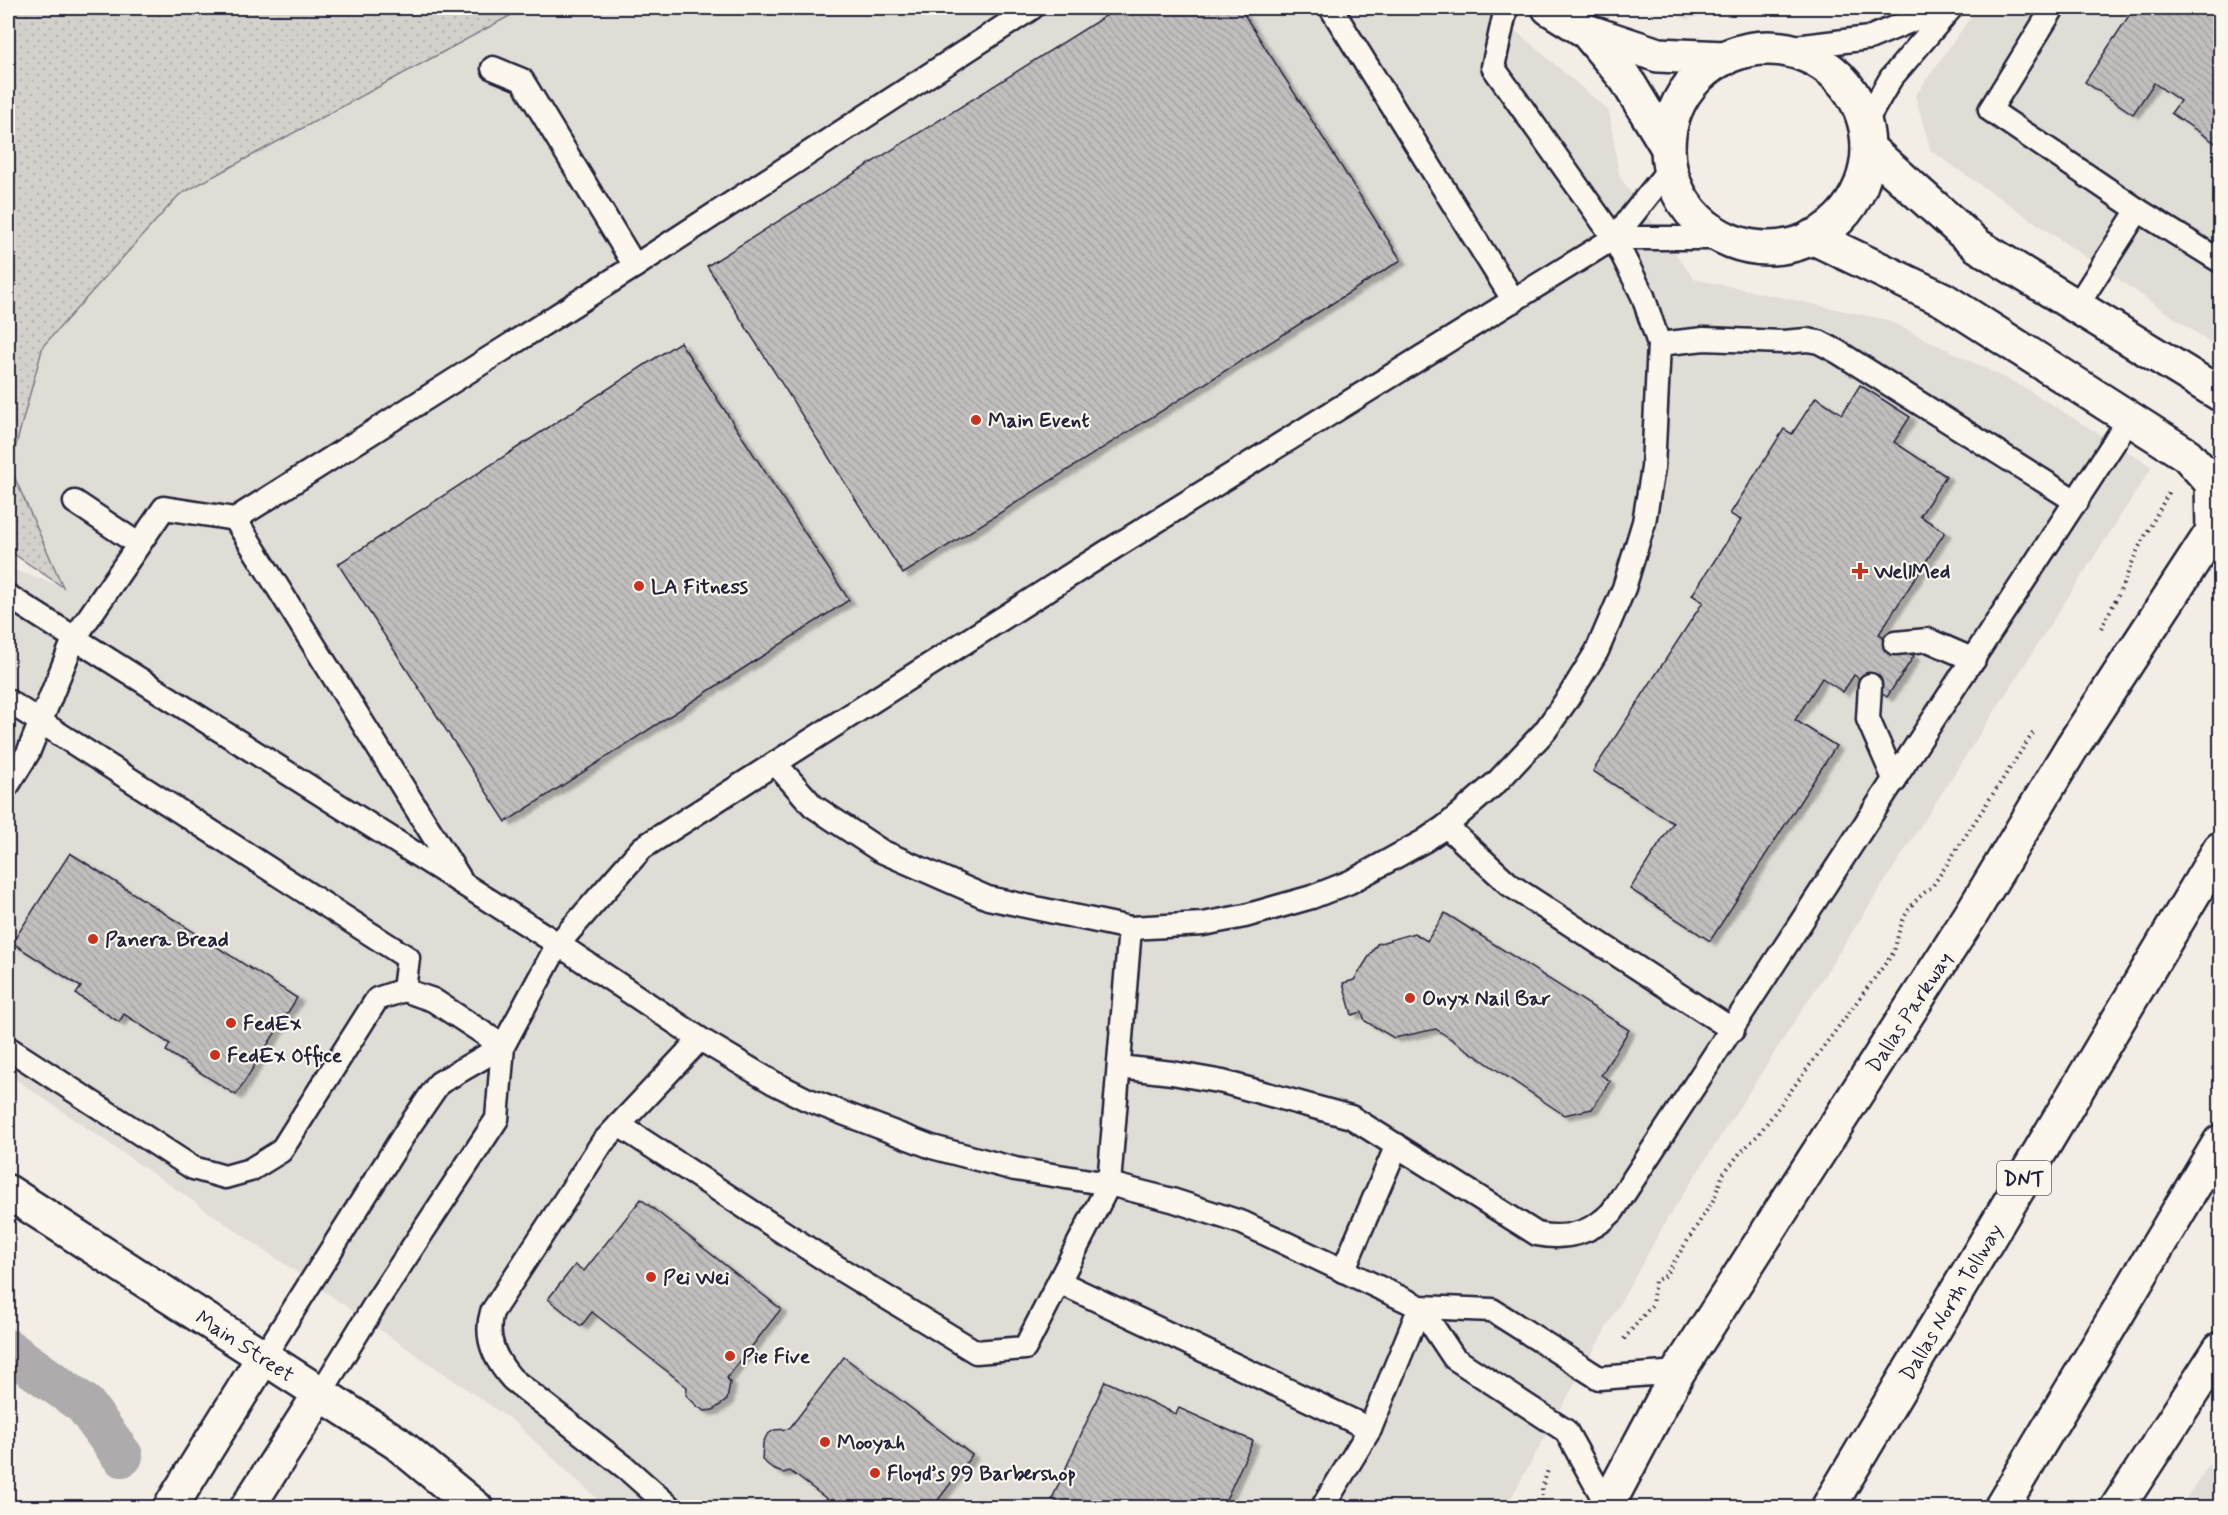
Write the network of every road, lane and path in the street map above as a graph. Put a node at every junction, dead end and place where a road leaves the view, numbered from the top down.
1 (1032, 8) edge
2 (1331, 8) edge
3 (1506, 8) edge
4 (1942, 8) edge
5 (1951, 8) edge
6 (2053, 8) edge
7 (1555, 9) edge
8 (1586, 31) junction
9 (1779, 49) junction
10 (1725, 58) junction
11 (493, 68) dead end
12 (1866, 136) junction
13 (1669, 158) junction
14 (2138, 210) junction
15 (1724, 237) junction
16 (1812, 237) junction
17 (1614, 238) junction
18 (2220, 261) edge
19 (635, 266) junction
20 (1514, 301) junction
21 (2077, 306) junction
22 (1659, 344) junction
23 (2220, 394) edge
24 (2130, 418) junction
25 (2171, 490) dead end
26 (75, 502) dead end
27 (2077, 502) junction
28 (236, 519) junction
29 (2217, 526) edge
30 (138, 544) junction
31 (8, 596) edge
32 (2099, 632) dead end
33 (74, 639) junction
34 (1895, 644) dead end
35 (1974, 660) junction
36 (1870, 685) dead end
37 (8, 701) edge
38 (40, 722) junction
39 (2035, 730) dead end
40 (775, 763) junction
41 (1895, 781) junction
42 (8, 785) edge
43 (1446, 826) junction
44 (2220, 849) edge
45 (462, 883) junction
46 (1130, 928) junction
47 (558, 944) junction
48 (404, 990) junction
49 (1733, 1030) junction
50 (700, 1039) junction
51 (503, 1046) junction
52 (8, 1048) edge
53 (1119, 1067) junction
54 (619, 1125) junction
55 (2220, 1142) edge
56 (1397, 1145) junction
57 (1109, 1184) junction
58 (8, 1192) edge
59 (1343, 1271) junction
60 (1059, 1282) junction
61 (1420, 1307) junction
62 (1624, 1339) dead end
63 (2220, 1349) edge
64 (263, 1358) junction
65 (1678, 1372) junction
66 (320, 1394) junction
67 (1370, 1430) junction
68 (1550, 1463) dead end
69 (1606, 1506) edge
70 (170, 1508) edge
71 (248, 1508) edge
72 (476, 1508) edge
73 (670, 1508) edge
74 (1322, 1508) edge
75 (1543, 1508) edge
76 (1828, 1508) edge
77 (2001, 1508) edge
78 (2117, 1508) edge

1 - 19 lane
2 - 20 lane
3 - 17 lane
4 - 9 lane
5 - 12 lane
6 - 14 lane
7 - 8 main road
8 - 10 main road
8 - 13 main road
9 - 10 main road
9 - 12 main road
10 - 13 main road
11 - 19 lane
12 - 16 main road
12 - 21 main road
13 - 15 main road
13 - 17 lane
14 - 18 lane
14 - 21 lane
15 - 16 main road
15 - 17 lane
16 - 24 main road
17 - 20 lane
17 - 22 lane
19 - 28 lane
20 - 40 lane
21 - 23 main road
22 - 27 lane
22 - 43 lane
24 - 27 lane
24 - 29 main road
25 - 32 path
26 - 30 lane
27 - 35 lane
28 - 30 lane
28 - 45 lane
29 - 65 main road, Dallas Parkway
30 - 33 lane
31 - 33 lane
33 - 38 lane
33 - 45 lane
34 - 35 lane
35 - 41 lane
36 - 41 lane
37 - 38 lane
38 - 42 lane
38 - 48 lane
39 - 62 path
40 - 46 lane
40 - 47 lane
41 - 49 lane
43 - 46 lane
43 - 49 lane
44 - 76 main road, Dallas North Tollway / DNT
45 - 47 lane
46 - 53 lane
47 - 50 lane
47 - 51 lane
48 - 51 lane
48 - 52 lane
49 - 56 lane
50 - 54 lane
50 - 57 lane
51 - 64 lane
51 - 66 lane
53 - 56 lane
53 - 57 lane
54 - 60 lane
54 - 73 lane
55 - 77 main road
56 - 59 lane
57 - 59 lane
57 - 60 lane
58 - 64 main road, Main Street
59 - 61 lane
60 - 67 lane
61 - 65 lane
61 - 67 lane
61 - 69 lane
63 - 78 main road
64 - 66 main road, Main Street
64 - 70 main road
65 - 69 main road, Dallas Parkway
66 - 71 main road
66 - 72 main road, Main Street
67 - 74 lane
68 - 75 path

